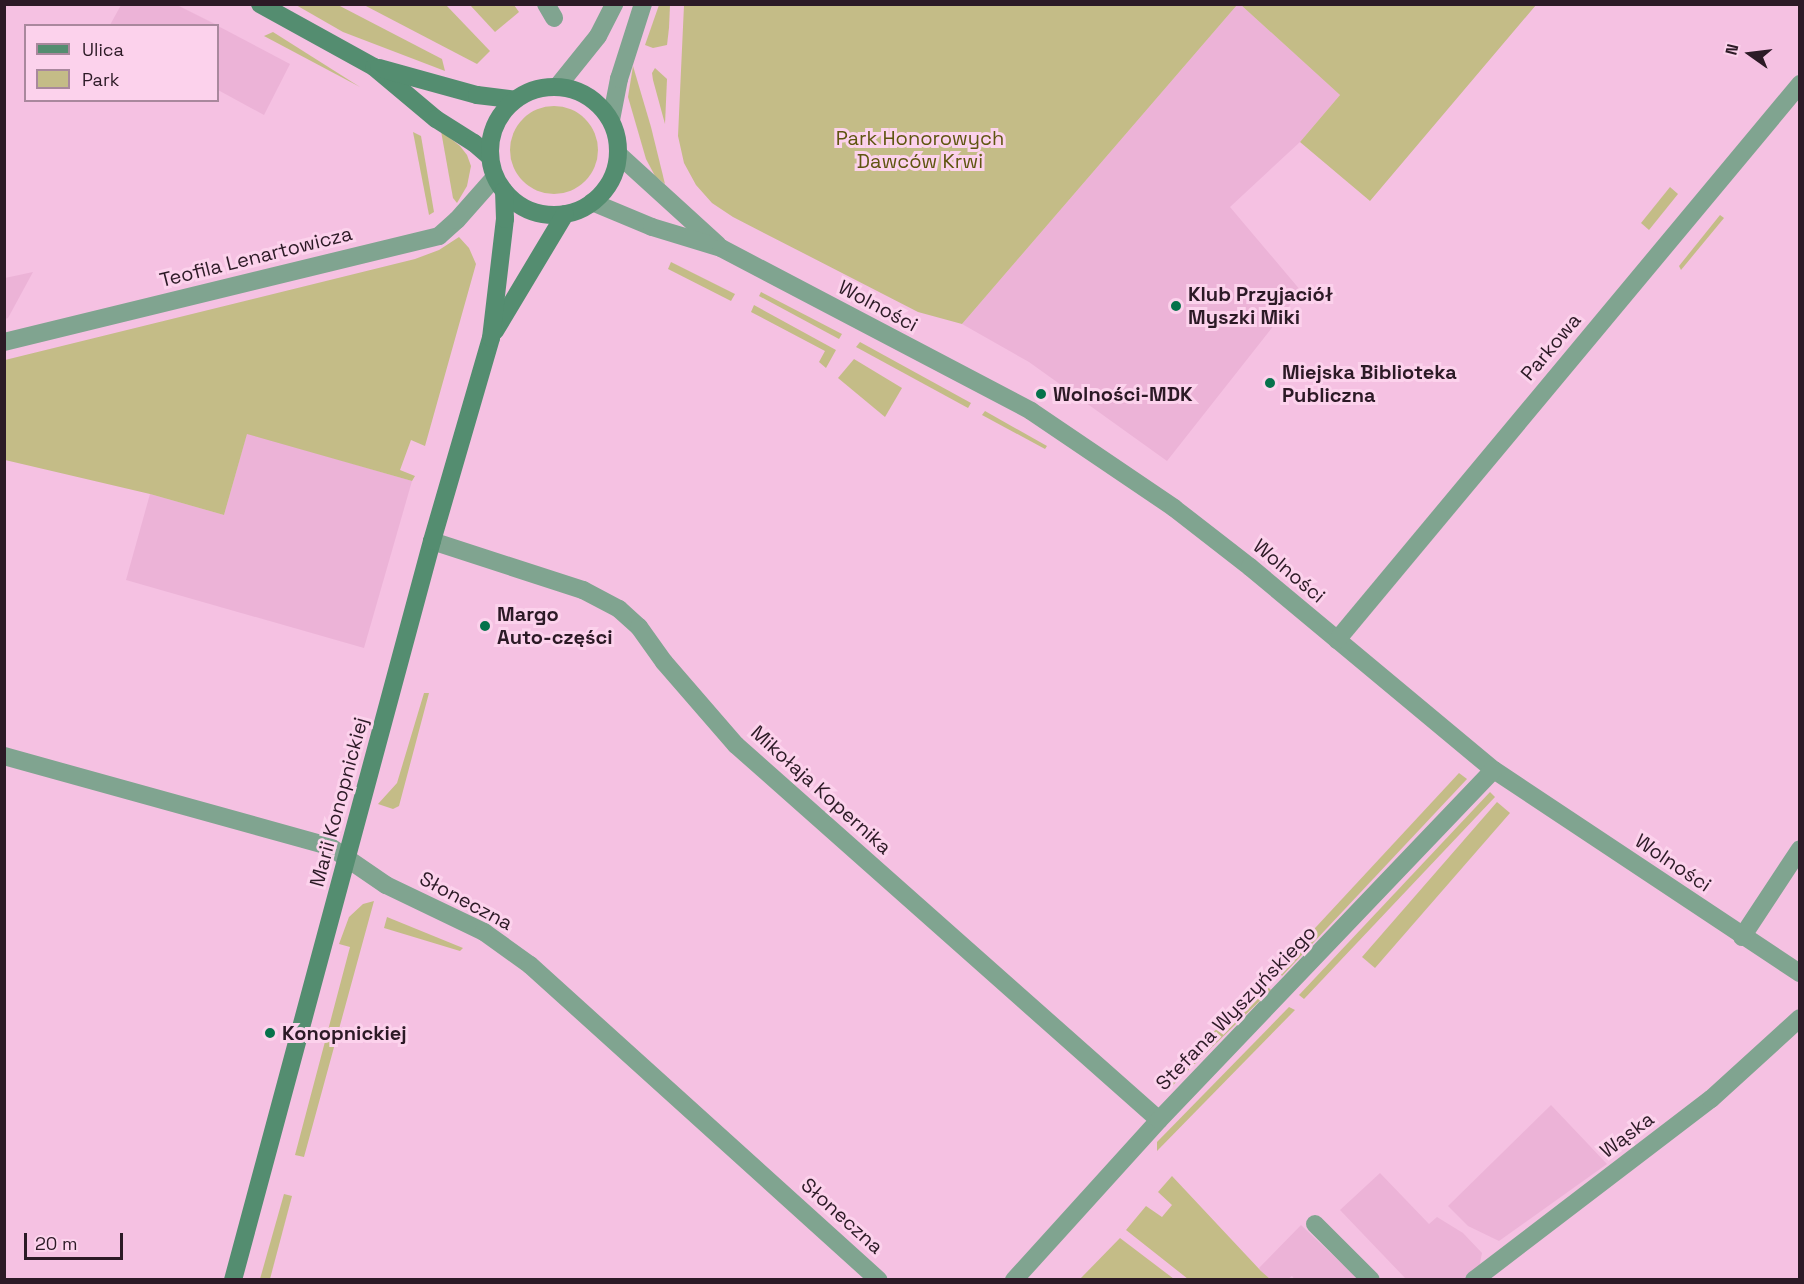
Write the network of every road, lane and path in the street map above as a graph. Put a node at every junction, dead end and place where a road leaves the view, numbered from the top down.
1 (260, 4) edge
2 (614, 4) edge
3 (643, 4) edge
4 (374, 67) junction
5 (1800, 84) edge
6 (557, 87) junction
7 (515, 100) junction
8 (611, 120) junction
9 (618, 153) junction
10 (490, 157) junction
11 (500, 184) junction
12 (592, 202) junction
13 (564, 214) junction
14 (721, 248) junction
15 (492, 338) junction
16 (4, 342) edge
17 (432, 541) junction
18 (1337, 640) junction
19 (4, 756) edge
20 (1494, 770) junction
21 (1800, 849) edge
22 (347, 860) junction
23 (1742, 937) junction
24 (1800, 973) edge
25 (1800, 1018) edge
26 (1159, 1120) junction
27 (1315, 1224) dead end
28 (233, 1280) edge
29 (879, 1280) edge
30 (1014, 1280) edge
31 (1371, 1280) edge
32 (1474, 1280) edge

1 - 4 street
2 - 6 street
3 - 8 street
4 - 7 street
4 - 10 street
5 - 18 street, Parkowa
6 - 7 street
6 - 8 street
7 - 10 street
8 - 9 street
9 - 12 street
9 - 14 street
10 - 11 street
11 - 13 street
11 - 15 street
11 - 16 street, Teofila Lenartowicza
12 - 13 street
12 - 14 street
13 - 15 street
14 - 18 street, Wolności
15 - 17 street, Marii Konopnickiej
17 - 22 street, Marii Konopnickiej
17 - 26 street, Mikołaja Kopernika
18 - 20 street, Wolności
19 - 22 street, Słoneczna
20 - 23 street, Wolności
20 - 26 street, Stefana Wyszyńskiego
21 - 23 street
22 - 28 street, Marii Konopnickiej
22 - 29 street, Słoneczna
23 - 24 street, Wolności
25 - 32 street, Wąska
26 - 30 street, Stefana Wyszyńskiego
27 - 31 street

